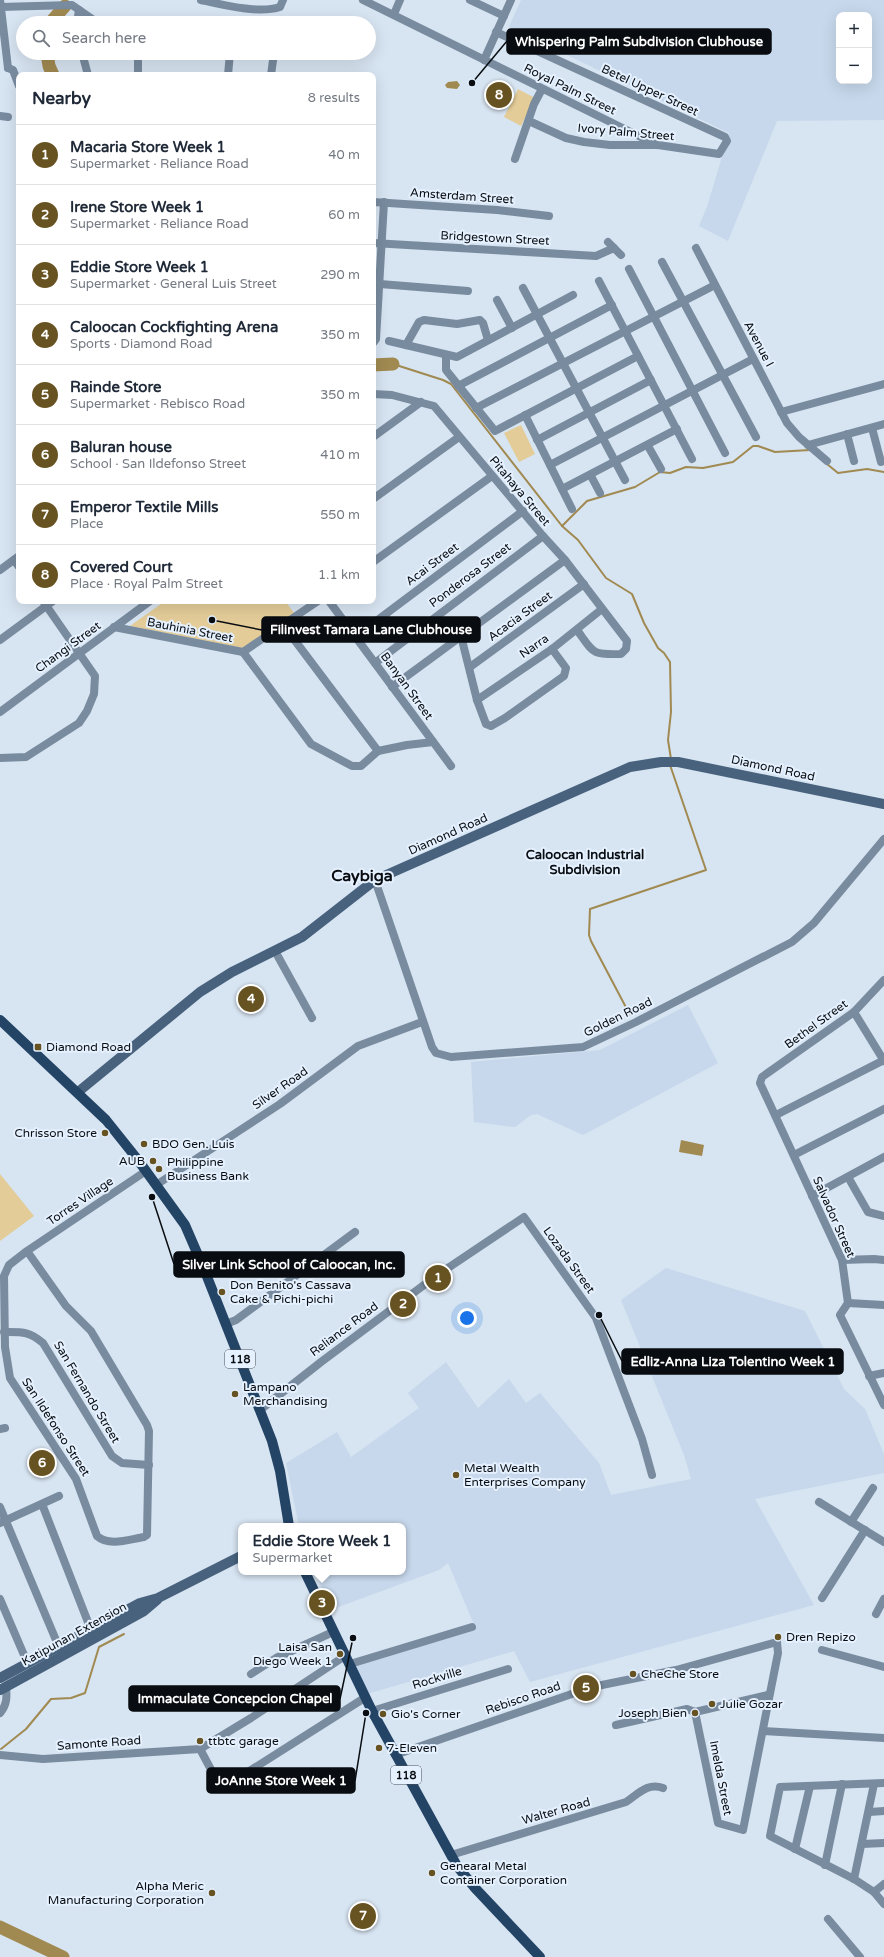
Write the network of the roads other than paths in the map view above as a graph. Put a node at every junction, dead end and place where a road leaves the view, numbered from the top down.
1 (201, 0) edge
2 (363, 0) edge
3 (400, 0) edge
4 (470, 0) edge
5 (511, 0) edge
6 (49, 2) edge
7 (282, 4) edge
8 (0, 5) edge
9 (79, 10) junction
10 (394, 14) junction
11 (78, 16) edge
12 (88, 16) edge
13 (504, 16) junction
14 (496, 32) junction
15 (84, 60) edge
16 (138, 60) edge
17 (229, 60) edge
18 (273, 60) edge
19 (484, 60) junction
20 (8, 68) junction
21 (0, 72) edge
22 (87, 72) edge
23 (138, 72) edge
24 (228, 72) edge
25 (271, 72) edge
26 (16, 79) edge
27 (542, 89) junction
28 (529, 121) junction
29 (727, 141) joint
30 (658, 145) junction
31 (515, 159) dead end
32 (376, 202) edge
33 (384, 202) junction
34 (549, 216) dead end
35 (608, 242) dead end
36 (377, 244) edge
37 (614, 248) junction
38 (696, 248) dead end
39 (621, 255) dead end
40 (662, 262) dead end
41 (629, 269) dead end
42 (599, 281) dead end
43 (380, 284) junction
44 (715, 285) junction
45 (523, 288) dead end
46 (468, 291) dead end
47 (572, 295) dead end
48 (498, 300) dead end
49 (684, 302) junction
50 (612, 305) junction
51 (537, 315) junction
52 (654, 317) junction
53 (512, 328) junction
54 (626, 331) junction
55 (549, 338) junction
56 (376, 339) edge
57 (488, 340) junction
58 (389, 341) dead end
59 (406, 345) junction
60 (446, 355) junction
61 (638, 356) junction
62 (753, 359) junction
63 (563, 364) junction
64 (723, 375) junction
65 (651, 380) junction
66 (884, 384) edge
67 (458, 386) junction
68 (576, 389) junction
69 (693, 391) junction
70 (376, 394) edge
71 (421, 402) junction
72 (664, 406) junction
73 (476, 408) junction
74 (781, 412) junction
75 (589, 413) junction
76 (525, 416) junction
77 (884, 424) edge
78 (872, 428) junction
79 (677, 430) junction
80 (847, 434) junction
81 (376, 435) edge
82 (459, 437) junction
83 (756, 437) dead end
84 (602, 438) junction
85 (537, 440) junction
86 (808, 445) junction
87 (648, 446) junction
88 (725, 452) dead end
89 (692, 459) dead end
90 (827, 461) dead end
91 (854, 461) dead end
92 (881, 462) dead end
93 (616, 463) junction
94 (550, 465) junction
95 (661, 469) dead end
96 (492, 476) junction
97 (591, 476) junction
98 (625, 480) dead end
99 (562, 489) junction
100 (600, 493) dead end
101 (376, 498) edge
102 (572, 509) dead end
103 (523, 511) junction
104 (543, 536) junction
105 (376, 560) edge
106 (565, 560) junction
107 (16, 562) edge
108 (0, 570) edge
109 (584, 584) junction
110 (46, 604) edge
111 (48, 604) edge
112 (146, 604) edge
113 (314, 604) edge
114 (331, 604) edge
115 (602, 609) junction
116 (284, 626) junction
117 (114, 627) junction
118 (577, 630) junction
119 (355, 636) junction
120 (461, 636) junction
121 (0, 640) edge
122 (552, 649) junction
123 (243, 652) junction
124 (80, 653) junction
125 (375, 663) junction
126 (470, 667) junction
127 (392, 687) junction
128 (477, 700) junction
129 (0, 712) edge
130 (433, 742) junction
131 (378, 751) junction
132 (0, 758) edge
133 (451, 766) dead end
134 (884, 804) edge
135 (884, 839) edge
136 (375, 880) junction
137 (275, 951) junction
138 (883, 983) edge
139 (854, 1012) junction
140 (312, 1018) dead end
141 (0, 1020) edge
142 (422, 1022) junction
143 (884, 1060) edge
144 (760, 1083) joint
145 (78, 1092) junction
146 (884, 1109) edge
147 (776, 1115) junction
148 (794, 1155) junction
149 (884, 1157) edge
150 (146, 1171) junction
151 (848, 1177) junction
152 (156, 1185) junction
153 (812, 1196) junction
154 (884, 1216) edge
155 (524, 1217) joint
156 (355, 1232) dead end
157 (27, 1251) junction
158 (842, 1260) junction
159 (884, 1260) edge
160 (848, 1303) junction
161 (884, 1305) edge
162 (226, 1324) junction
163 (4, 1332) junction
164 (884, 1373) edge
165 (869, 1376) junction
166 (884, 1405) edge
167 (260, 1410) junction
168 (149, 1465) junction
169 (652, 1475) dead end
170 (873, 1488) dead end
171 (59, 1496) dead end
172 (819, 1502) dead end
173 (42, 1504) junction
174 (0, 1508) edge
175 (2, 1521) edge
176 (851, 1522) junction
177 (288, 1523) edge
178 (865, 1530) junction
179 (884, 1542) edge
180 (238, 1558) edge
181 (306, 1575) edge
182 (158, 1598) junction
183 (822, 1598) dead end
184 (0, 1599) edge
185 (884, 1599) edge
186 (876, 1614) dead end
187 (472, 1627) dead end
188 (90, 1629) junction
189 (334, 1632) junction
190 (95, 1639) junction
191 (58, 1646) junction
192 (822, 1650) dead end
193 (62, 1656) junction
194 (347, 1660) junction
195 (27, 1662) junction
196 (884, 1667) edge
197 (508, 1669) dead end
198 (251, 1674) dead end
199 (0, 1677) edge
200 (3, 1688) edge
201 (768, 1695) junction
202 (366, 1697) junction
203 (372, 1711) junction
204 (695, 1712) junction
205 (0, 1713) edge
206 (616, 1725) dead end
207 (763, 1731) junction
208 (884, 1738) edge
209 (200, 1749) junction
210 (0, 1755) edge
211 (395, 1755) junction
212 (884, 1783) edge
213 (842, 1784) junction
214 (874, 1784) junction
215 (810, 1786) junction
216 (663, 1788) dead end
217 (884, 1811) edge
218 (868, 1812) junction
219 (884, 1843) edge
220 (862, 1844) junction
221 (795, 1849) junction
222 (451, 1855) junction
223 (826, 1865) junction
224 (854, 1879) junction
225 (884, 1884) edge
226 (874, 1892) junction
227 (884, 1904) edge
228 (828, 1919) dead end
229 (540, 1957) edge
230 (860, 1957) edge

1 - 7 street
2 - 10 street, Royal Palm Street
3 - 10 street
4 - 13 street
5 - 13 street
6 - 8 street
6 - 9 street
8 - 20 street
9 - 11 street
9 - 12 street
10 - 19 street, Royal Palm Street
13 - 14 street
14 - 19 street
14 - 29 street, Betel Upper Street
15 - 22 street
16 - 23 street
17 - 24 street
18 - 25 street
19 - 27 street, Royal Palm Street
20 - 21 street
20 - 26 street
27 - 28 street
27 - 30 street, Royal Palm Street
28 - 30 street, Ivory Palm Street
28 - 31 street
29 - 30 street, Ivory Palm Street
32 - 33 street, Amsterdam Street
33 - 34 street, Amsterdam Street
33 - 36 street
35 - 37 street
36 - 37 street, Bridgestown Street
36 - 43 street
37 - 39 street
38 - 44 street, Avenue I
40 - 49 street
41 - 52 street
42 - 50 street
43 - 46 street
43 - 56 street
44 - 49 street
44 - 62 street, Avenue I
45 - 51 street
47 - 51 street
48 - 53 street
49 - 52 street
49 - 64 street
50 - 54 street
50 - 55 street
51 - 53 street
51 - 55 street
52 - 54 street
52 - 69 street
53 - 57 street
54 - 61 street
54 - 63 street
55 - 63 street
55 - 67 street
57 - 59 street
57 - 60 street
58 - 59 street
59 - 60 street
60 - 67 street
61 - 65 street
61 - 68 street
62 - 64 street
62 - 74 street, Avenue I
63 - 68 street
63 - 73 street
64 - 69 street
64 - 83 street
65 - 72 street
65 - 75 street
66 - 74 street
67 - 73 street
68 - 75 street
68 - 76 street
69 - 72 street
69 - 88 street
70 - 71 street, Pitahaya Street
71 - 81 street
71 - 82 street, Pitahaya Street
72 - 79 street
72 - 84 street
73 - 76 street
74 - 86 street, Avenue I
75 - 84 street
75 - 85 street
76 - 85 street
77 - 78 street
78 - 80 street
78 - 92 street
79 - 87 street
79 - 89 street
80 - 86 street
80 - 91 street
82 - 96 street, Pitahaya Street
82 - 101 street
84 - 93 street
84 - 94 street
85 - 94 street
86 - 90 street, Avenue I
87 - 93 street
87 - 95 street
93 - 97 street
93 - 98 street
94 - 99 street
96 - 103 street, Pitahaya Street
96 - 105 street
97 - 99 street
97 - 100 street
99 - 102 street
103 - 104 street, Pitahaya Street
103 - 119 street, Acai Street
104 - 106 street, Pitahaya Street
104 - 125 street, Ponderosa Street
106 - 109 street, Pitahaya Street
106 - 120 street
107 - 108 street
109 - 115 street, Pitahaya Street
109 - 126 street, Acacia Street
110 - 121 street
111 - 124 street
112 - 117 street, Changi Street
113 - 116 street, Bauhinia Street
114 - 119 street, Banyan Street
115 - 118 street, Narra
115 - 118 street, Pitahaya Street
116 - 123 street, Bauhinia Street
116 - 131 street
117 - 123 street, Bauhinia Street
117 - 124 street, Changi Street
118 - 122 street, Narra
119 - 125 street, Banyan Street
120 - 126 street
120 - 127 street
122 - 128 street, Narra
122 - 128 street
123 - 131 street
124 - 129 street, Changi Street
124 - 132 street
125 - 127 street, Banyan Street
126 - 128 street
127 - 130 street, Banyan Street
130 - 131 street
130 - 133 street, Banyan Street
134 - 136 main road, Diamond Road
135 - 142 street, Golden Road
136 - 137 main road, Diamond Road
136 - 142 street, Golden Road
137 - 140 street
137 - 145 main road, Diamond Road
138 - 139 street, Bethel Street
139 - 143 street
139 - 144 street, Bethel Street
141 - 145 main road, 118
142 - 152 street, Silver Road
143 - 147 street
144 - 147 street, Salvador Street
145 - 150 main road, 118
146 - 148 street
147 - 148 street, Salvador Street
148 - 153 street, Salvador Street
149 - 151 street
150 - 152 main road, 118
150 - 157 street, Torres Village
151 - 153 street
151 - 154 street
152 - 162 main road, 118
153 - 158 street, Salvador Street
155 - 167 street, Reliance Road
155 - 169 street, Lozada Street
156 - 162 street
157 - 163 street, San Ildefonso Street
157 - 168 street, San Ildefonso Street
158 - 159 street
158 - 160 street, Salvador Street
160 - 161 street
160 - 165 street, Salvador Street
162 - 167 main road, 118
163 - 168 street, San Fernando Street
163 - 168 street, San Ildefonso Street
164 - 165 street
165 - 166 street, Salvador Street
167 - 177 main road, 118
170 - 176 street
171 - 173 street
172 - 176 street
173 - 175 street
173 - 188 street
174 - 175 street
175 - 191 street
176 - 178 street
178 - 179 street
178 - 183 street
180 - 182 main road, Katipunan Extension
181 - 189 main road, 118
182 - 188 main road, Katipunan Extension
182 - 190 main road, Katipunan Extension
184 - 195 street
185 - 186 street
187 - 194 street, Samonte Road
188 - 190 street
188 - 191 main road, Katipunan Extension
189 - 194 main road, 118
189 - 198 street
190 - 193 main road, Katipunan Extension
191 - 193 street
191 - 195 main road, Katipunan Extension
192 - 196 street
193 - 200 main road, Katipunan Extension
194 - 202 main road, 118
194 - 209 street, Samonte Road
195 - 199 main road, Katipunan Extension
197 - 203 street, Rockville
200 - 205 street
201 - 204 street
201 - 207 street
201 - 211 street, Rebisco Road
202 - 203 main road, 118
202 - 209 street
203 - 211 main road, 118
204 - 206 street
204 - 207 street, Imelda Street
207 - 208 street
209 - 210 street, Samonte Road
211 - 222 main road, 118
212 - 214 street
213 - 214 street
213 - 215 street
213 - 223 street
214 - 218 street
215 - 221 street
215 - 221 street
216 - 222 street, Walter Road
217 - 218 street
218 - 220 street
219 - 220 street
220 - 224 street
221 - 223 street
222 - 229 main road, 118
223 - 224 street
224 - 226 street
225 - 226 street
226 - 227 street
228 - 230 street

